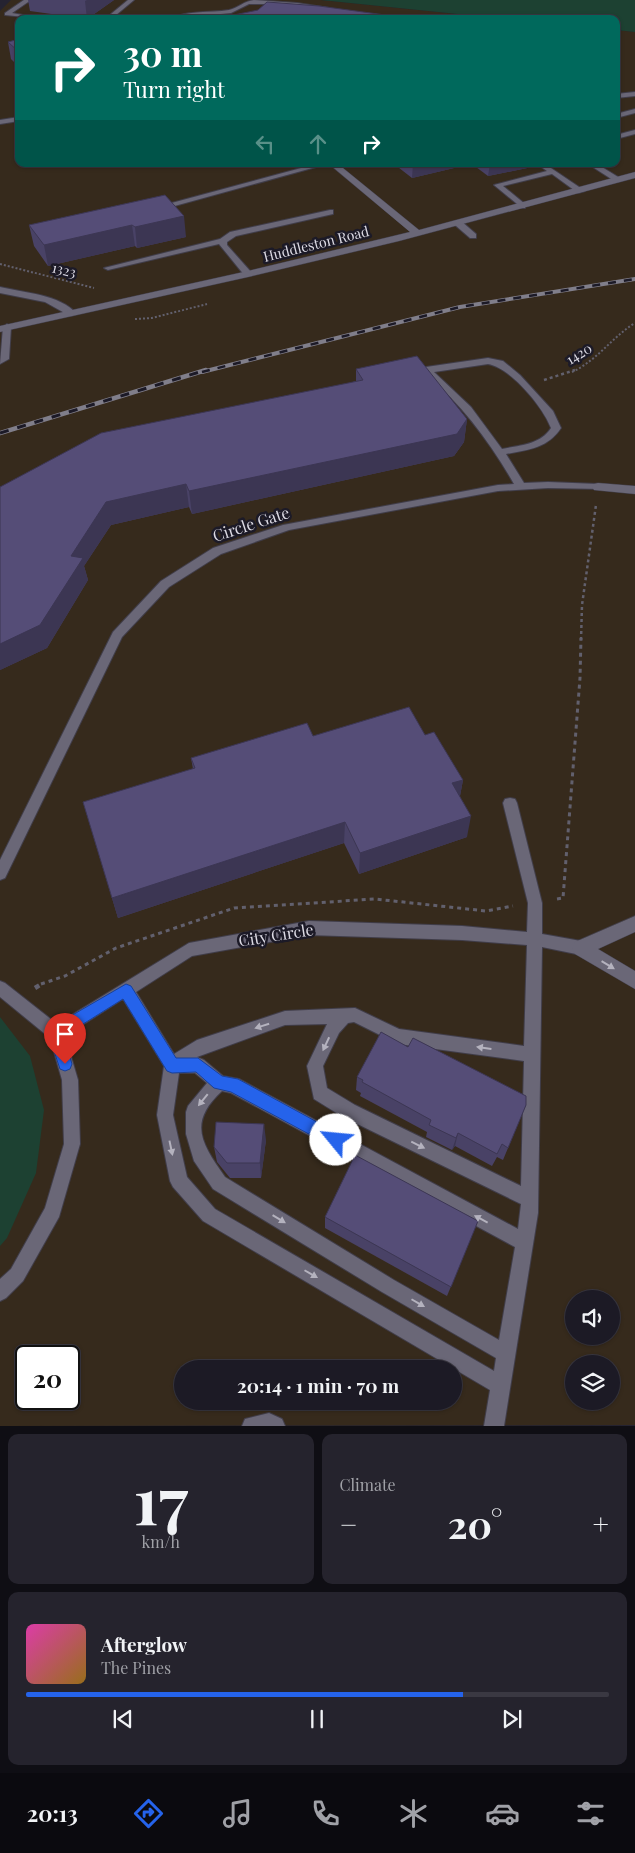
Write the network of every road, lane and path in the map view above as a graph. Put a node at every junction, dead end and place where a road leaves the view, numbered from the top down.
1 (28, 0) edge
2 (131, 0) edge
3 (238, 9) junction
4 (333, 9) edge
5 (247, 10) edge
6 (15, 15) edge
7 (113, 15) edge
8 (202, 15) edge
9 (635, 94) edge
10 (620, 96) edge
11 (635, 112) edge
12 (620, 115) edge
13 (15, 120) edge
14 (0, 122) edge
15 (635, 132) edge
16 (620, 136) edge
17 (313, 167) edge
18 (337, 167) edge
19 (546, 167) edge
20 (597, 167) edge
21 (554, 172) junction
22 (635, 175) edge
23 (619, 180) junction
24 (581, 191) junction
25 (522, 206) junction
26 (151, 210) edge
27 (330, 212) dead end
28 (458, 223) junction
29 (418, 233) junction
30 (473, 236) dead end
31 (223, 241) junction
32 (0, 264) edge
33 (108, 268) dead end
34 (248, 274) junction
35 (0, 290) edge
36 (117, 304) junction
37 (73, 314) junction
38 (635, 323) edge
39 (4, 328) edge
40 (0, 361) edge
41 (426, 370) junction
42 (409, 373) edge
43 (524, 385) junction
44 (500, 452) junction
45 (521, 487) junction
46 (598, 487) junction
47 (635, 490) edge
48 (510, 803) dead end
49 (0, 874) edge
50 (535, 903) junction
51 (635, 924) edge
52 (534, 940) junction
53 (580, 948) junction
54 (635, 982) edge
55 (0, 988) edge
56 (126, 990) junction
57 (18, 1002) junction
58 (344, 1016) junction
59 (56, 1033) junction
60 (533, 1055) junction
61 (172, 1066) junction
62 (219, 1083) junction
63 (530, 1200) junction
64 (524, 1242) junction
65 (0, 1292) edge
66 (506, 1354) junction
67 (500, 1385) junction
68 (252, 1426) edge
69 (275, 1426) edge
70 (494, 1426) edge

1 - 6 lane
2 - 7 lane
3 - 4 lane
3 - 5 lane
3 - 8 lane
9 - 10 lane
11 - 12 lane
13 - 14 lane
15 - 16 lane
17 - 26 lane
18 - 29 street
19 - 21 lane
20 - 23 lane
21 - 24 lane
21 - 25 lane
22 - 23 street, Huddleston Road
23 - 24 street, Huddleston Road
24 - 25 street, Huddleston Road
25 - 28 street, Huddleston Road
27 - 31 lane
28 - 29 street, Huddleston Road
28 - 30 lane
29 - 34 street, Huddleston Road
31 - 33 lane
31 - 34 lane
32 - 36 path, 1323
34 - 36 street, Huddleston Road
35 - 37 lane
36 - 37 street, Huddleston Road
37 - 39 street, Huddleston Road
38 - 43 path, 1420
39 - 40 lane
41 - 42 lane
41 - 43 lane
41 - 44 lane
43 - 44 lane
44 - 45 lane
45 - 46 lane, Circle Gate
45 - 49 lane, Circle Gate
46 - 47 street
46 - 50 path
48 - 50 lane
50 - 52 lane
50 - 57 path
51 - 53 street
52 - 53 lane, City Circle
52 - 56 lane, City Circle
52 - 60 lane
53 -> 54 street, City Circle
55 - 57 lane
56 - 59 lane, City Circle
56 - 61 lane
57 - 59 lane
60 -> 58 lane
58 -> 61 lane
58 -> 63 lane
59 - 65 lane
60 - 63 lane
61 - 62 lane
61 -> 67 lane
64 -> 62 lane
62 -> 66 lane
63 - 64 lane
64 - 66 lane
66 - 67 lane
67 - 70 lane
68 - 69 lane

